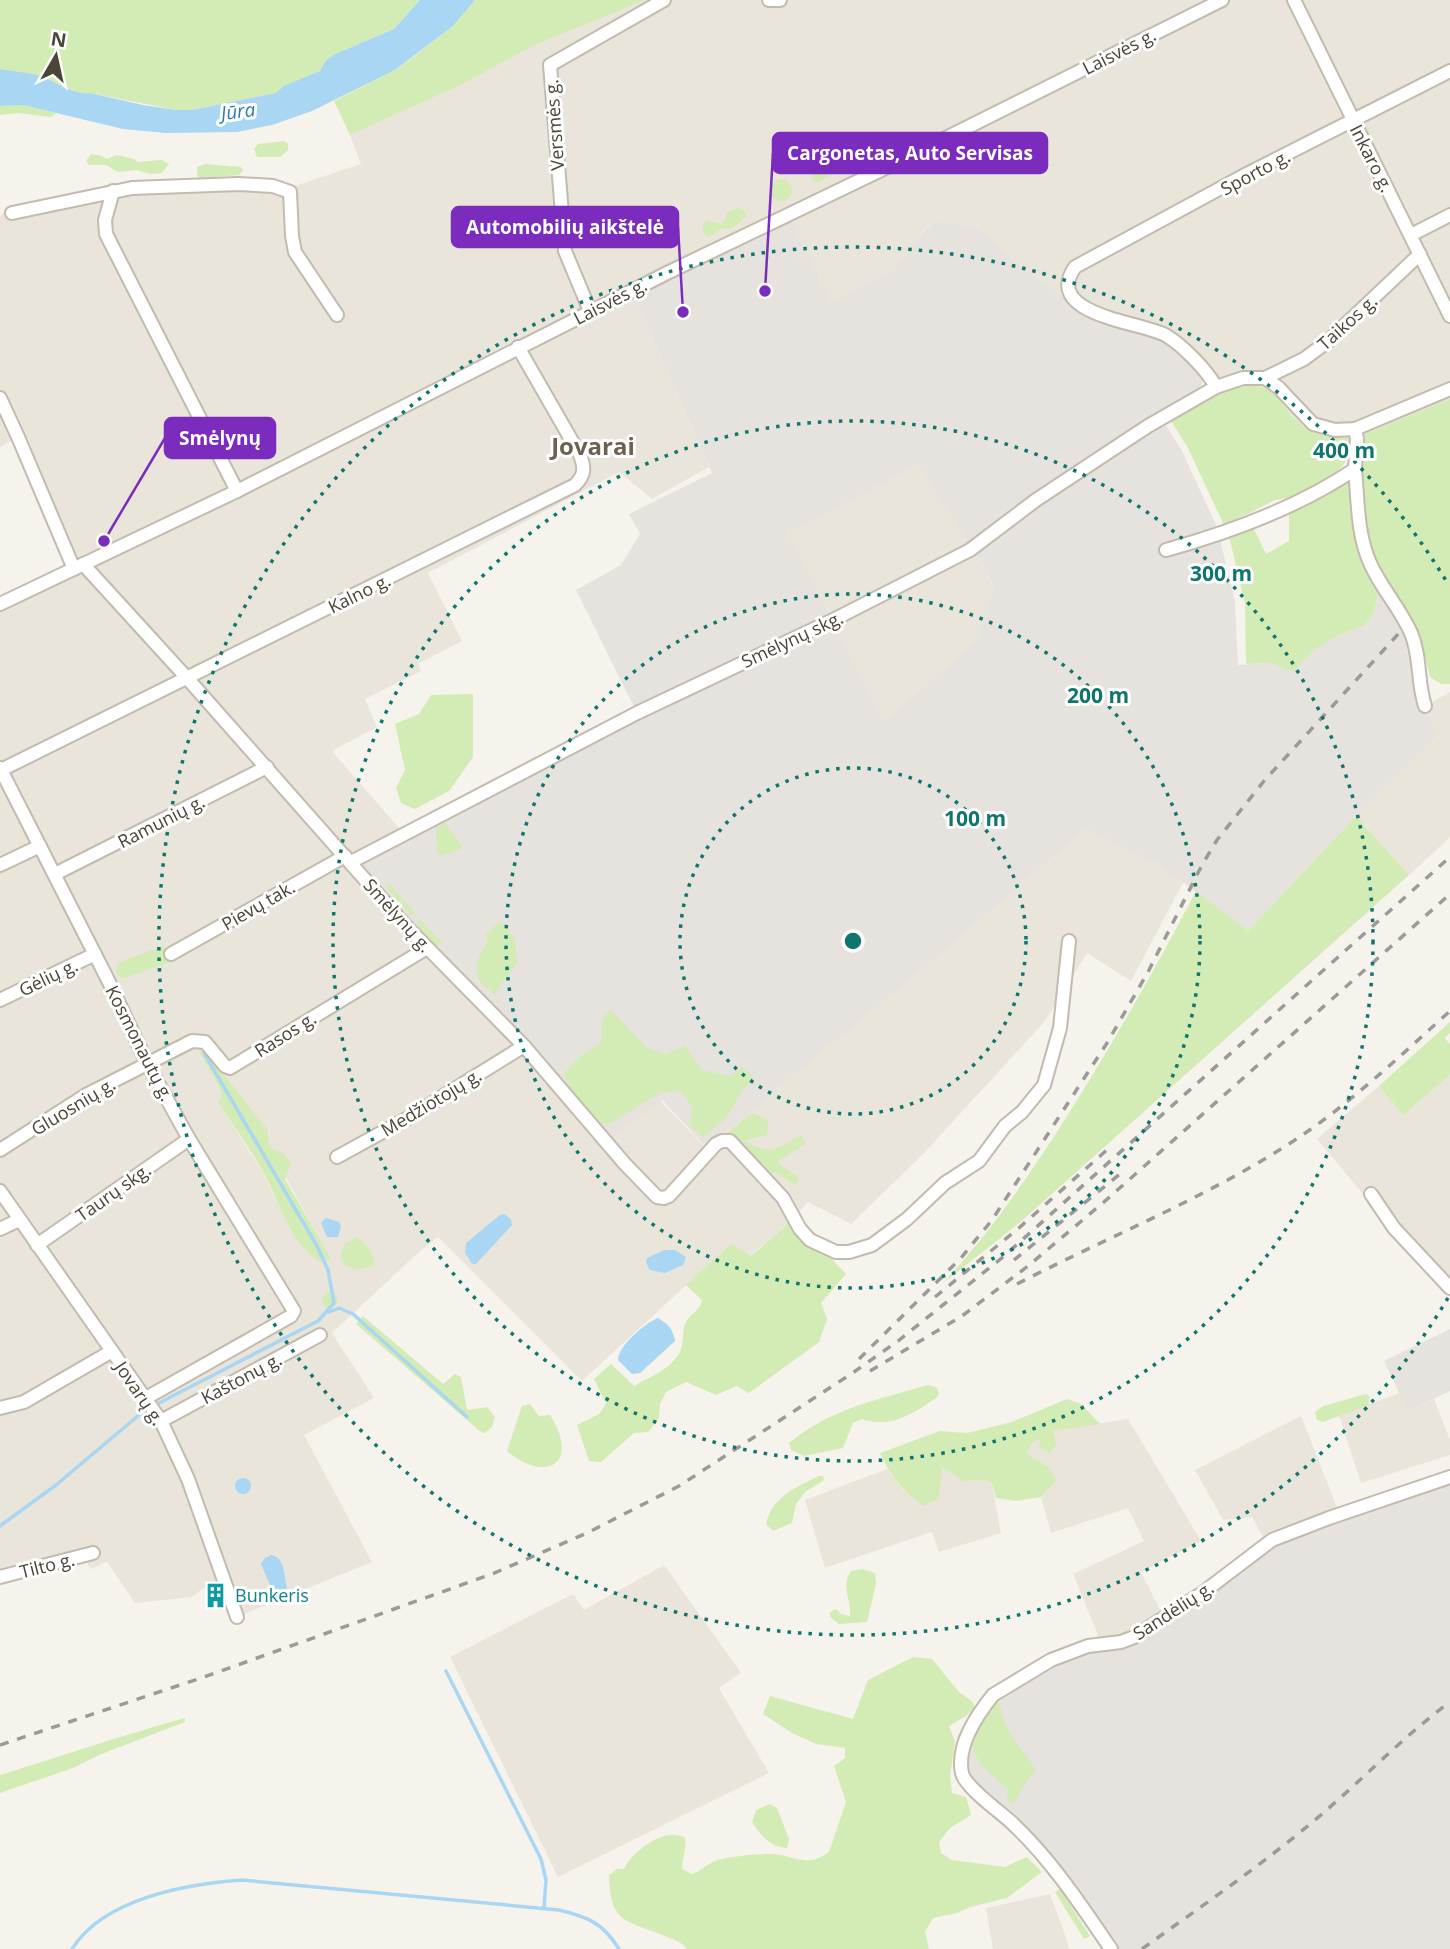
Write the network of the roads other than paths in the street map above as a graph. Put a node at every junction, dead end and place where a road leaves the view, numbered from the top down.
1 (664, 0) edge
2 (769, 0) edge
3 (780, 0) edge
4 (1222, 0) edge
5 (1294, 0) edge
6 (1450, 71) edge
7 (1354, 120) junction
8 (113, 191) junction
9 (12, 213) dead end
10 (1450, 215) edge
11 (1411, 235) junction
12 (1420, 254) junction
13 (590, 311) junction
14 (337, 316) dead end
15 (1450, 316) edge
16 (518, 347) junction
17 (1265, 378) junction
18 (1216, 387) junction
19 (1450, 389) edge
20 (0, 398) edge
21 (1355, 429) junction
22 (1354, 469) junction
23 (237, 491) junction
24 (1166, 550) dead end
25 (78, 566) junction
26 (0, 604) edge
27 (187, 678) junction
28 (1425, 706) dead end
29 (267, 767) junction
30 (0, 769) edge
31 (40, 846) junction
32 (348, 859) junction
33 (0, 865) edge
34 (55, 874) junction
35 (1069, 940) dead end
36 (427, 948) junction
37 (95, 954) junction
38 (171, 954) dead end
39 (0, 1000) edge
40 (524, 1046) junction
41 (147, 1063) junction
42 (189, 1139) junction
43 (0, 1150) edge
44 (337, 1157) dead end
45 (0, 1191) edge
46 (1371, 1194) dead end
47 (19, 1220) junction
48 (0, 1229) edge
49 (37, 1245) junction
50 (1450, 1288) edge
51 (294, 1311) joint
52 (320, 1335) dead end
53 (112, 1351) junction
54 (146, 1398) junction
55 (0, 1408) edge
56 (161, 1421) junction
57 (1450, 1477) edge
58 (93, 1553) dead end
59 (0, 1577) edge
60 (237, 1617) dead end
61 (1111, 1949) edge

1 - 13 street, Versmės g.
2 - 3 street
4 - 13 street, Laisvės g.
5 - 7 street, Inkaro g.
6 - 7 street, Sporto g.
7 - 11 street, Inkaro g.
7 - 18 street, Sporto g.
8 - 9 street
8 - 14 street
8 - 23 street
10 - 11 street
11 - 12 street, Inkaro g.
12 - 15 street, Inkaro g.
12 - 17 street, Taikos g.
13 - 16 street, Laisvės g.
16 - 23 street, Laisvės g.
16 - 27 street, Kalno g.
17 - 18 street, Taikos g.
17 - 21 street
18 - 32 street, Smėlynų skg.
19 - 21 street
20 - 25 street, Smėlynų g.
21 - 22 street
22 - 24 street
22 - 28 street
23 - 25 street, Laisvės g.
25 - 26 street, Laisvės g.
25 - 27 street, Smėlynų g.
27 - 29 street, Smėlynų g.
27 - 30 street, Kalno g.
29 - 32 street, Smėlynų g.
29 - 34 street, Ramunių g.
30 - 31 street, Kosmonautų g.
31 - 33 street
31 - 34 street, Kosmonautų g.
32 - 36 street, Smėlynų g.
32 - 38 street, Pievų tak.
34 - 37 street, Kosmonautų g.
35 - 40 street, Smėlynų g.
36 - 40 street, Smėlynų g.
36 - 41 street, Rasos g.
37 - 39 street, Gėlių g.
37 - 41 street, Kosmonautų g.
40 - 44 street, Medžiotojų g.
41 - 42 street, Kosmonautų g.
41 - 43 street, Gluosnių g.
42 - 49 street, Taurų skg.
42 - 51 street, Kosmonautų g.
45 - 47 street, Jovarų g.
46 - 50 street
47 - 48 street
47 - 49 street, Jovarų g.
49 - 53 street, Jovarų g.
51 - 54 street, Kaštonų g.
52 - 56 street, Kaštonų g.
53 - 54 street, Jovarų g.
53 - 55 street
54 - 56 street, Jovarų g.
56 - 60 street, Jovarų g.
57 - 61 street, Sandėlių g.
58 - 59 street, Tilto g.

